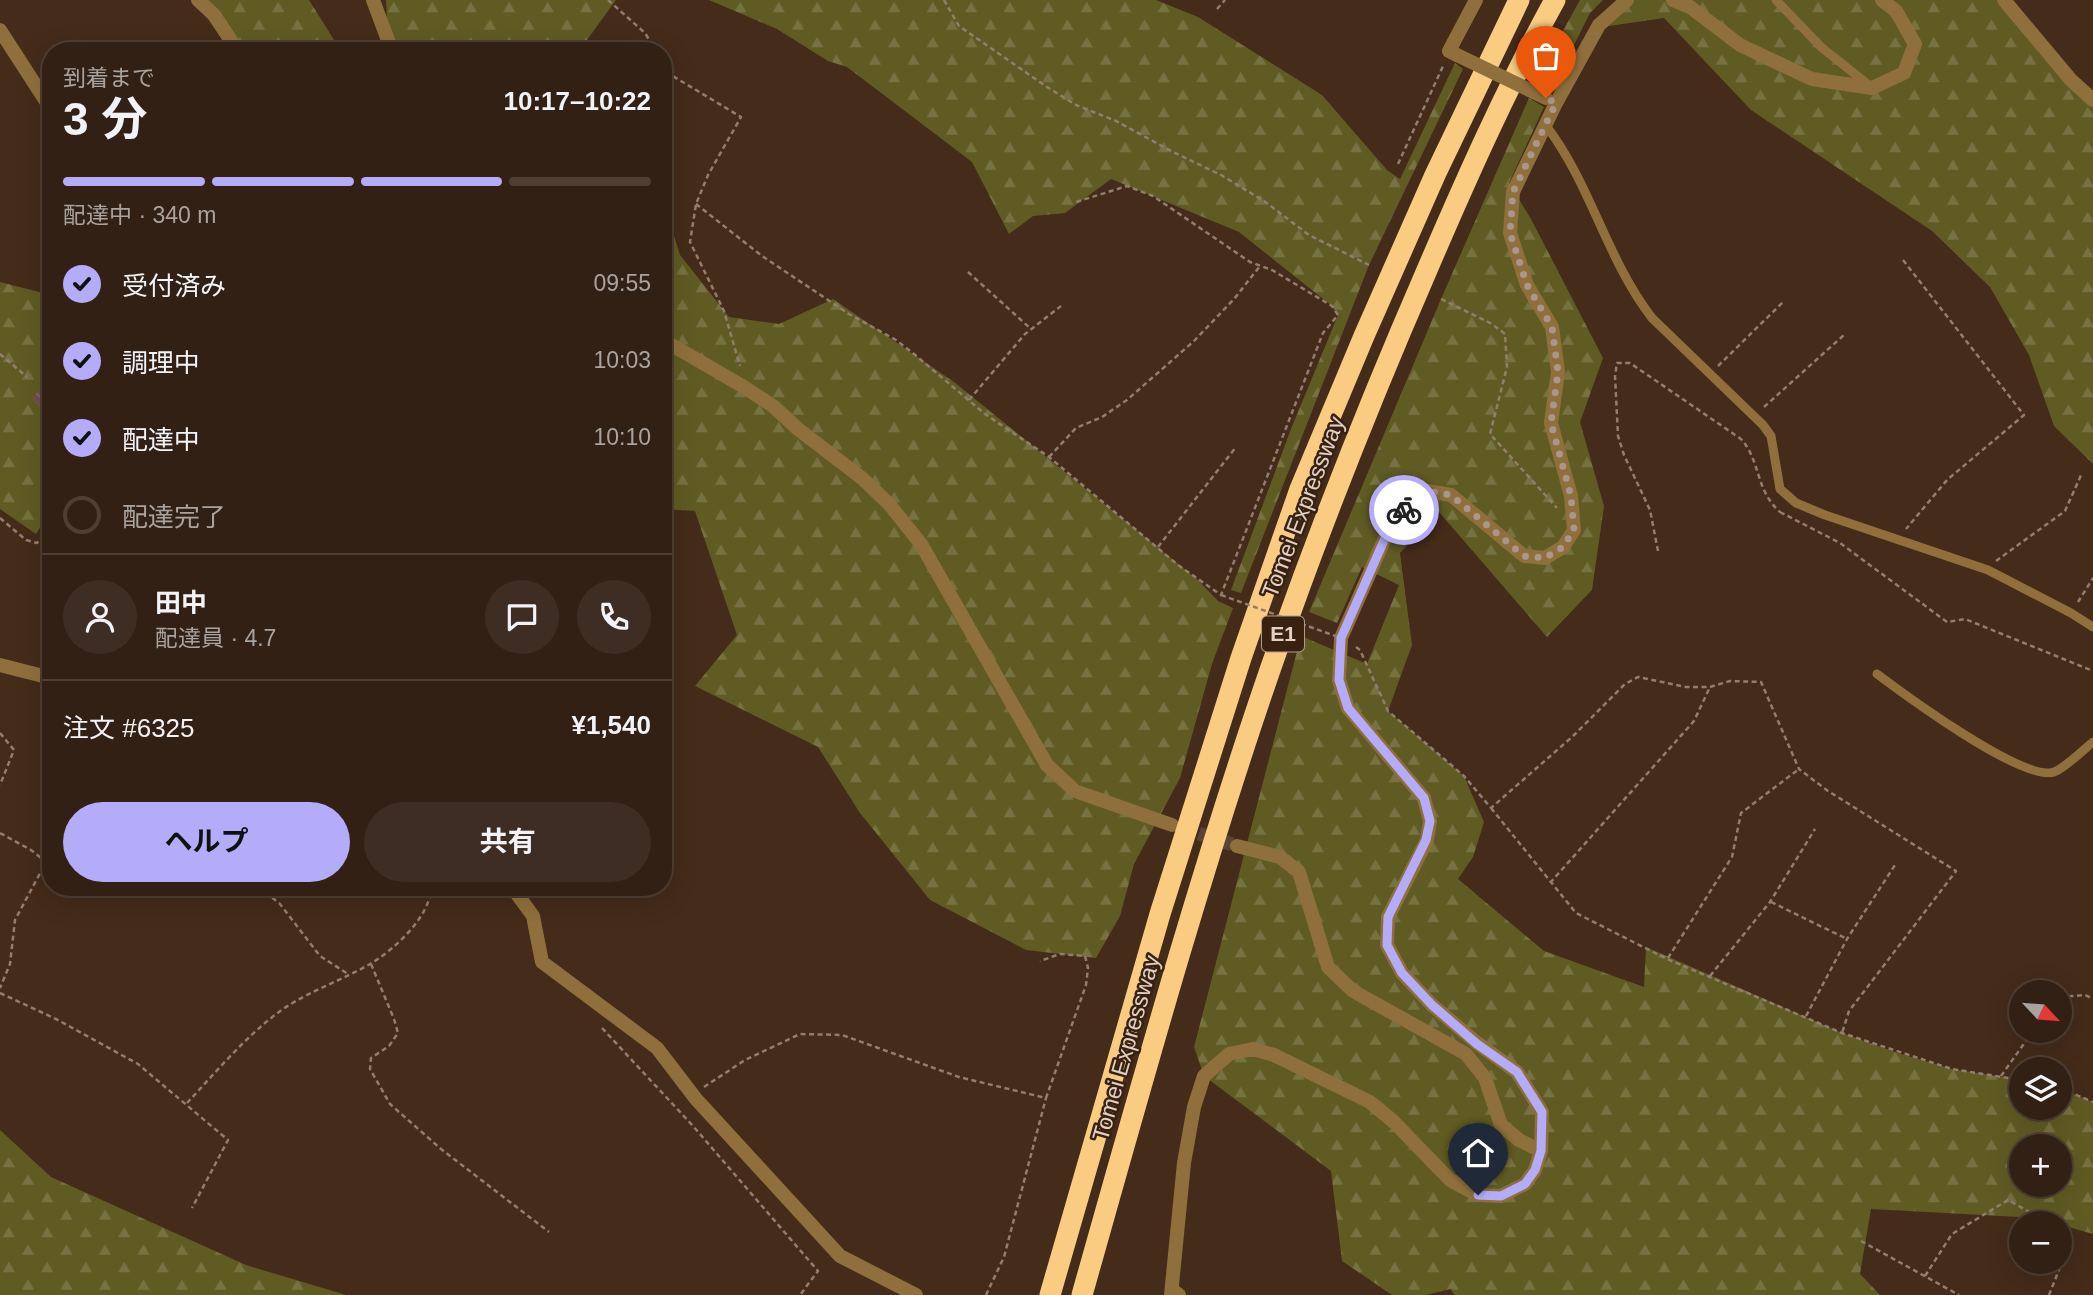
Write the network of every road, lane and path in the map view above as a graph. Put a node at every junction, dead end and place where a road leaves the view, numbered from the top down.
1 (198, 0) edge
2 (373, 0) edge
3 (608, 0) edge
4 (944, 0) edge
5 (1225, 0) edge
6 (1476, 0) edge
7 (1518, 0) edge
8 (1555, 0) edge
9 (1627, 0) edge
10 (1673, 0) edge
11 (1776, 0) edge
12 (1882, 0) edge
13 (2004, 0) edge
14 (1217, 9) dead end
15 (0, 30) edge
16 (232, 42) edge
17 (389, 42) edge
18 (650, 42) edge
19 (1453, 53) junction
20 (672, 76) edge
21 (1872, 88) junction
22 (42, 94) edge
23 (1551, 100) junction
24 (2093, 100) edge
25 (1546, 127) junction
26 (1398, 164) dead end
27 (1073, 203) dead end
28 (696, 204) junction
29 (1903, 260) dead end
30 (1260, 265) junction
31 (1369, 265) dead end
32 (968, 272) dead end
33 (1441, 299) dead end
34 (1783, 302) dead end
35 (1061, 306) dead end
36 (1031, 329) junction
37 (1845, 334) dead end
38 (672, 346) edge
39 (0, 354) edge
40 (1710, 374) junction
41 (27, 377) dead end
42 (744, 387) junction
43 (969, 400) junction
44 (1754, 417) junction
45 (1236, 447) dead end
46 (1049, 457) junction
47 (2082, 473) dead end
48 (1780, 489) junction
49 (1780, 512) junction
50 (0, 518) edge
51 (1574, 530) junction
52 (42, 537) edge
53 (1898, 539) junction
54 (1158, 547) junction
55 (1658, 551) dead end
56 (1988, 570) junction
57 (2093, 578) edge
58 (1221, 594) junction
59 (2071, 613) junction
60 (2093, 627) edge
61 (1341, 638) junction
62 (0, 665) edge
63 (2093, 671) edge
64 (1877, 674) dead end
65 (42, 676) edge
66 (1710, 687) junction
67 (0, 733) edge
68 (2093, 743) edge
69 (1800, 769) junction
70 (0, 785) edge
71 (1491, 808) junction
72 (1172, 825) tunnel mouth
73 (1815, 829) dead end
74 (0, 833) edge
75 (1237, 846) tunnel mouth
76 (42, 858) edge
77 (1895, 865) dead end
78 (42, 871) edge
79 (1550, 883) junction
80 (270, 896) edge
81 (431, 896) edge
82 (519, 896) edge
83 (1770, 902) junction
84 (1847, 939) junction
85 (1667, 958) junction
86 (1040, 961) dead end
87 (371, 964) junction
88 (348, 974) junction
89 (1710, 976) junction
90 (0, 991) edge
91 (585, 994) junction
92 (2072, 996) edge
93 (2093, 999) edge
94 (1806, 1017) junction
95 (1842, 1032) junction
96 (2024, 1043) edge
97 (2001, 1076) junction
98 (2009, 1078) edge
99 (2072, 1093) edge
100 (693, 1095) junction
101 (1046, 1098) junction
102 (2093, 1102) edge
103 (187, 1103) junction
104 (1541, 1151) junction
105 (192, 1208) dead end
106 (2028, 1211) edge
107 (549, 1232) dead end
108 (1861, 1241) dead end
109 (2057, 1274) edge
110 (1925, 1276) junction
111 (1174, 1293) edge
112 (800, 1295) edge
113 (916, 1295) edge
114 (986, 1295) edge
115 (1050, 1295) edge
116 (1082, 1295) edge
117 (1959, 1295) edge
118 (2049, 1295) edge

1 - 16 street
2 - 17 street
3 - 18 path
4 - 31 path
5 - 14 path
6 - 19 street
7 - 115 highway, Tomei Expressway / E1
8 - 116 highway, Tomei Expressway / E1
9 - 23 street
10 - 21 street
11 - 21 lane
12 - 21 street
13 - 24 street
15 - 22 street
19 - 23 street, bridge
19 - 26 path
20 - 28 path
23 - 25 street
25 - 40 lane
25 - 51 street
27 - 30 path
28 - 42 path
28 - 43 path
29 - 53 path
30 - 46 path
30 - 58 path
32 - 36 path
33 - 51 path
34 - 40 path
35 - 36 path
36 - 43 path
37 - 44 path
38 - 42 street
39 - 41 path
40 - 44 lane
42 - 72 street
43 - 46 path
44 - 48 lane
45 - 54 path
46 - 54 path
47 - 56 path
48 - 49 path
48 - 53 lane
49 - 55 path
49 - 63 path
50 - 52 path
51 - 61 street
53 - 56 lane
54 - 58 path
56 - 59 lane
57 - 59 path
58 - 61 path, bridge
59 - 60 lane
61 - 71 path
61 - 104 street
62 - 65 street
64 - 68 lane
66 - 69 path
66 - 71 path
66 - 79 path
67 - 70 path
69 - 85 path
69 - 95 path
71 - 79 path
73 - 83 path
74 - 76 path
75 - 104 street
77 - 84 path
78 - 90 path
79 - 85 path
80 - 88 path
81 - 87 path
82 - 91 street
83 - 84 path
83 - 89 path
84 - 94 path
85 - 89 path
86 - 101 path
87 - 88 path
87 - 107 path
88 - 103 path
89 - 94 path
90 - 103 path
91 - 100 street
91 - 112 path
92 - 93 path
94 - 95 path
95 - 97 path
96 - 97 path
97 - 98 path
99 - 102 path
100 - 101 path
100 - 113 street
101 - 114 path
103 - 105 path
104 - 111 street
106 - 110 path
108 - 110 path
109 - 118 path
110 - 117 path

